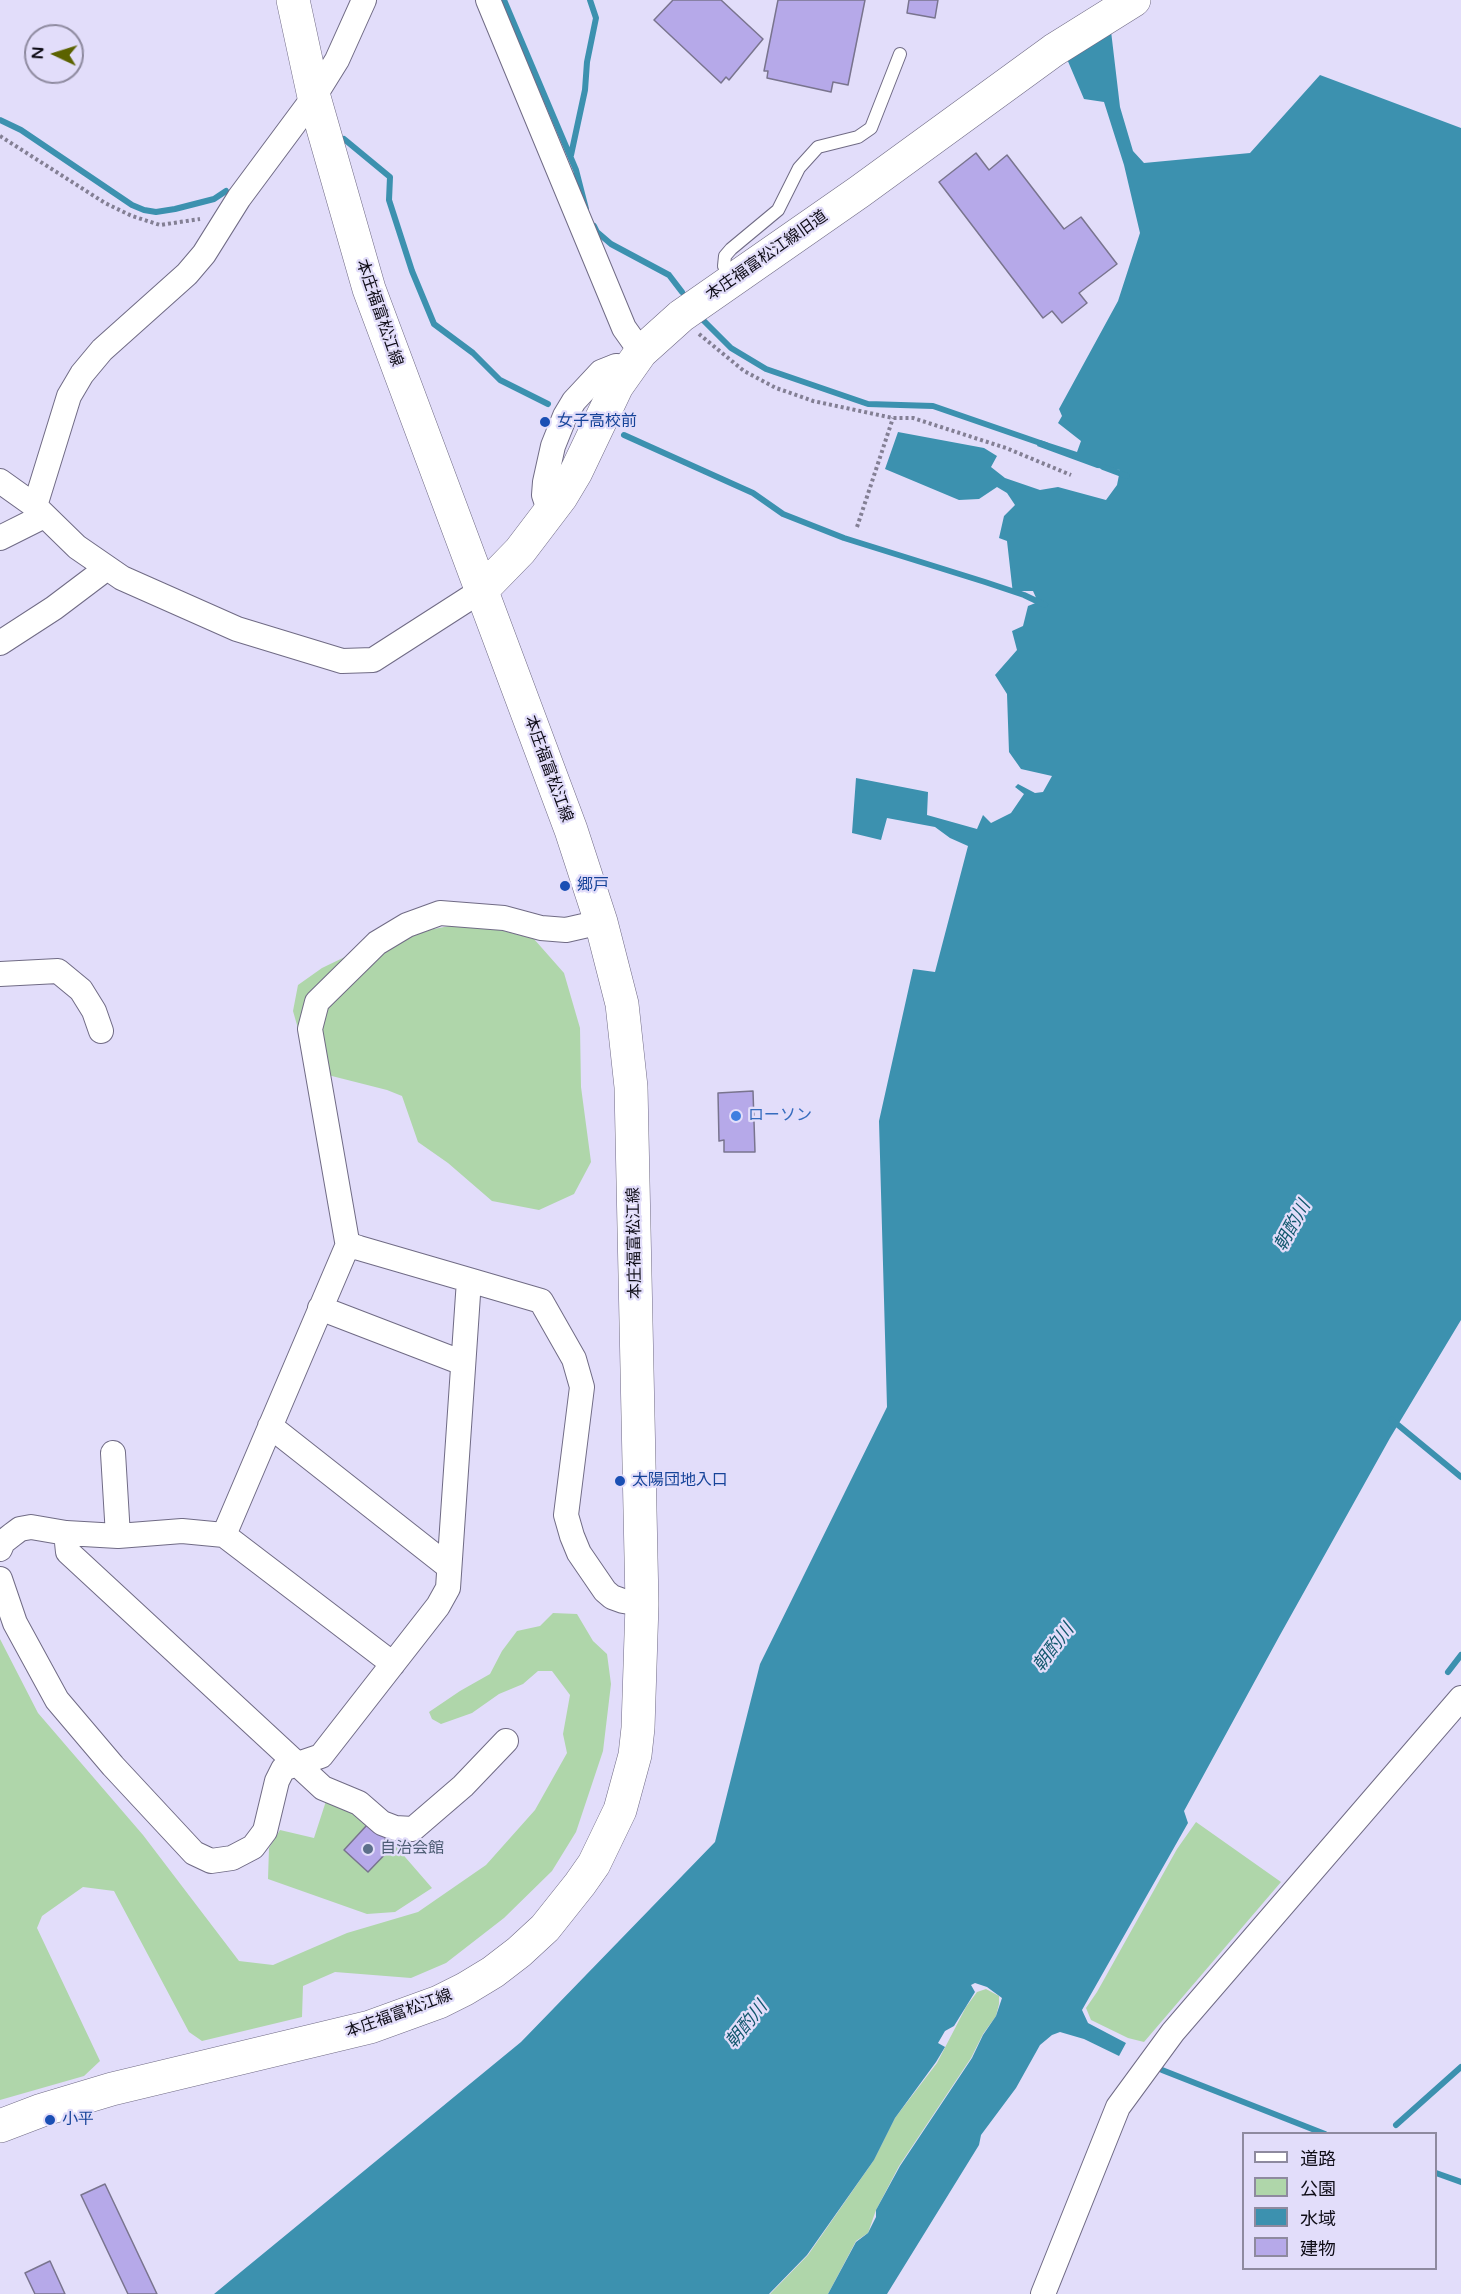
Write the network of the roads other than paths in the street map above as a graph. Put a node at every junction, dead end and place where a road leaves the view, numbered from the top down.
1 (293, 0) edge
2 (364, 0) edge
3 (488, 0) edge
4 (1134, 0) edge
5 (900, 54) dead end
6 (314, 97) junction
7 (732, 280) junction
8 (635, 360) junction
9 (0, 481) edge
10 (40, 511) junction
11 (0, 538) edge
12 (107, 568) junction
13 (482, 590) junction
14 (0, 643) edge
15 (601, 922) junction
16 (0, 974) edge
17 (101, 1031) dead end
18 (348, 1247) junction
19 (469, 1280) junction
20 (320, 1308) junction
21 (463, 1363) junction
22 (270, 1426) junction
23 (113, 1453) dead end
24 (66, 1533) junction
25 (224, 1534) junction
26 (118, 1536) junction
27 (0, 1549) edge
28 (449, 1567) junction
29 (0, 1579) edge
30 (642, 1604) junction
31 (393, 1664) junction
32 (1461, 1698) edge
33 (506, 1741) dead end
34 (296, 1763) junction
35 (0, 2126) edge
36 (1043, 2294) edge

1 - 6 main road, 本庄福富松江線
2 - 6 street
3 - 8 street
4 - 7 main road, 本庄福富松江線旧道
5 - 7 lane
6 - 10 street
6 - 13 main road, 本庄福富松江線
7 - 8 main road, 本庄福富松江線旧道
8 - 13 main road, 本庄福富松江線旧道
9 - 10 street
10 - 11 street
10 - 12 street
12 - 13 street
12 - 14 street
13 - 15 main road, 本庄福富松江線
15 - 18 street
15 - 30 main road, 本庄福富松江線
16 - 17 street
18 - 19 street
18 - 20 street
19 - 21 street
19 - 30 street
20 - 21 street
20 - 22 street
21 - 28 street
22 - 25 street
22 - 28 street
23 - 26 street
24 - 26 street
24 - 27 street
24 - 34 street
25 - 26 street
25 - 31 street
28 - 31 street
29 - 34 street
30 - 35 main road, 本庄福富松江線
31 - 34 street
32 - 36 street
33 - 34 street

